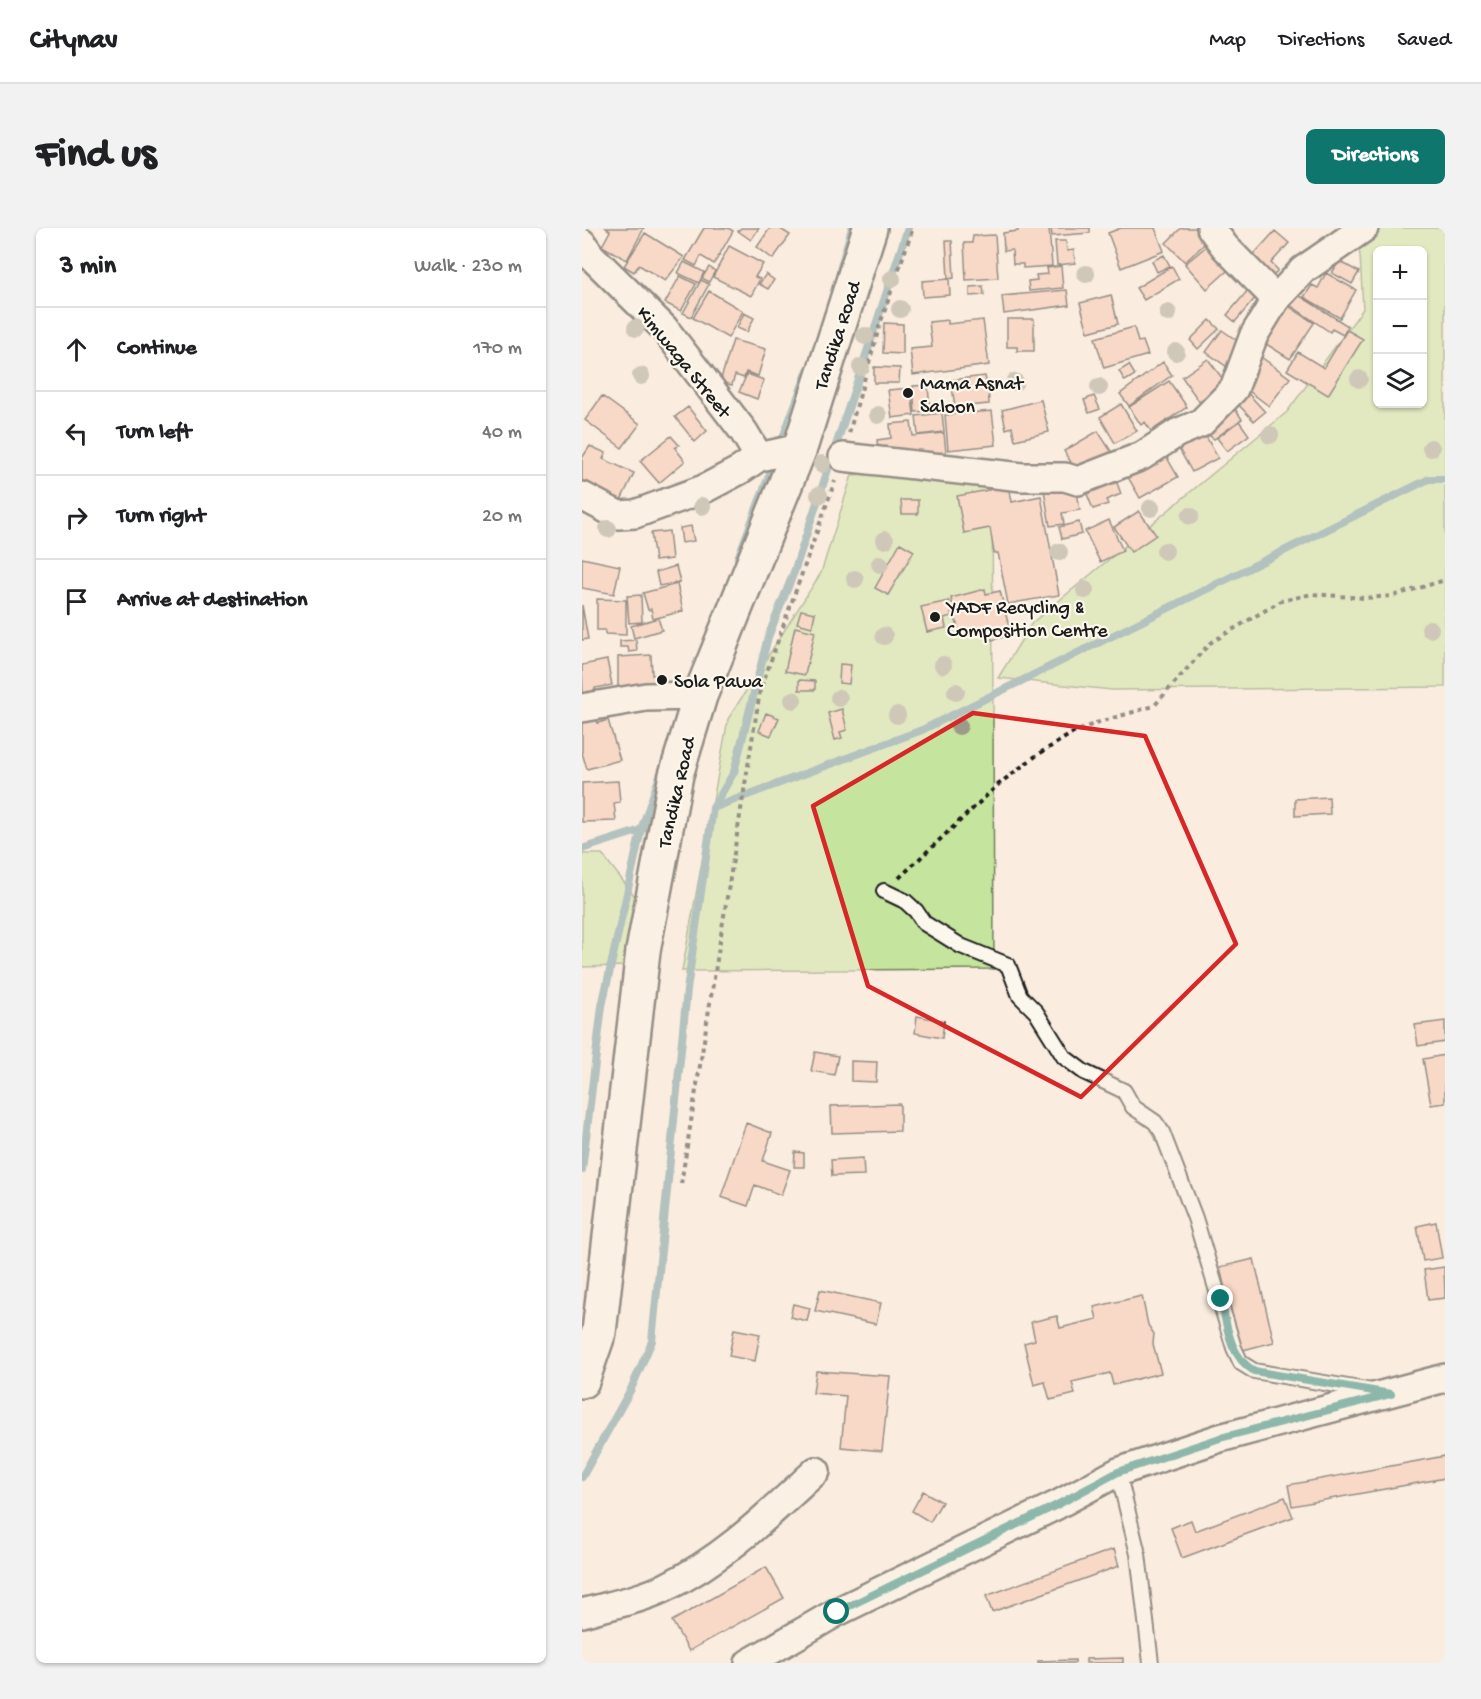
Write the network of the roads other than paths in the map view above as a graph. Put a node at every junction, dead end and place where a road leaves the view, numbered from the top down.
1 (870, 228) edge
2 (1211, 228) edge
3 (1364, 228) edge
4 (582, 243) edge
5 (1276, 299) junction
6 (800, 448) junction
7 (759, 457) junction
8 (843, 457) road end
9 (582, 496) edge
10 (700, 696) junction
11 (582, 708) edge
12 (884, 891) road end
13 (1445, 1378) edge
14 (582, 1381) edge
15 (1391, 1394) junction
16 (816, 1471) dead end
17 (1118, 1472) junction
18 (582, 1613) edge
19 (749, 1663) edge
20 (1150, 1663) edge

1 - 6 street, Tandika Road
2 - 5 street
3 - 5 street
4 - 7 street, Kimwaga Street
5 - 8 street
6 - 7 street
6 - 10 street, Tandika Road
7 - 9 street
10 - 11 street
10 - 14 street, Tandika Road
12 - 15 lane
13 - 15 street
15 - 17 street
16 - 18 street
17 - 19 street
17 - 20 lane

